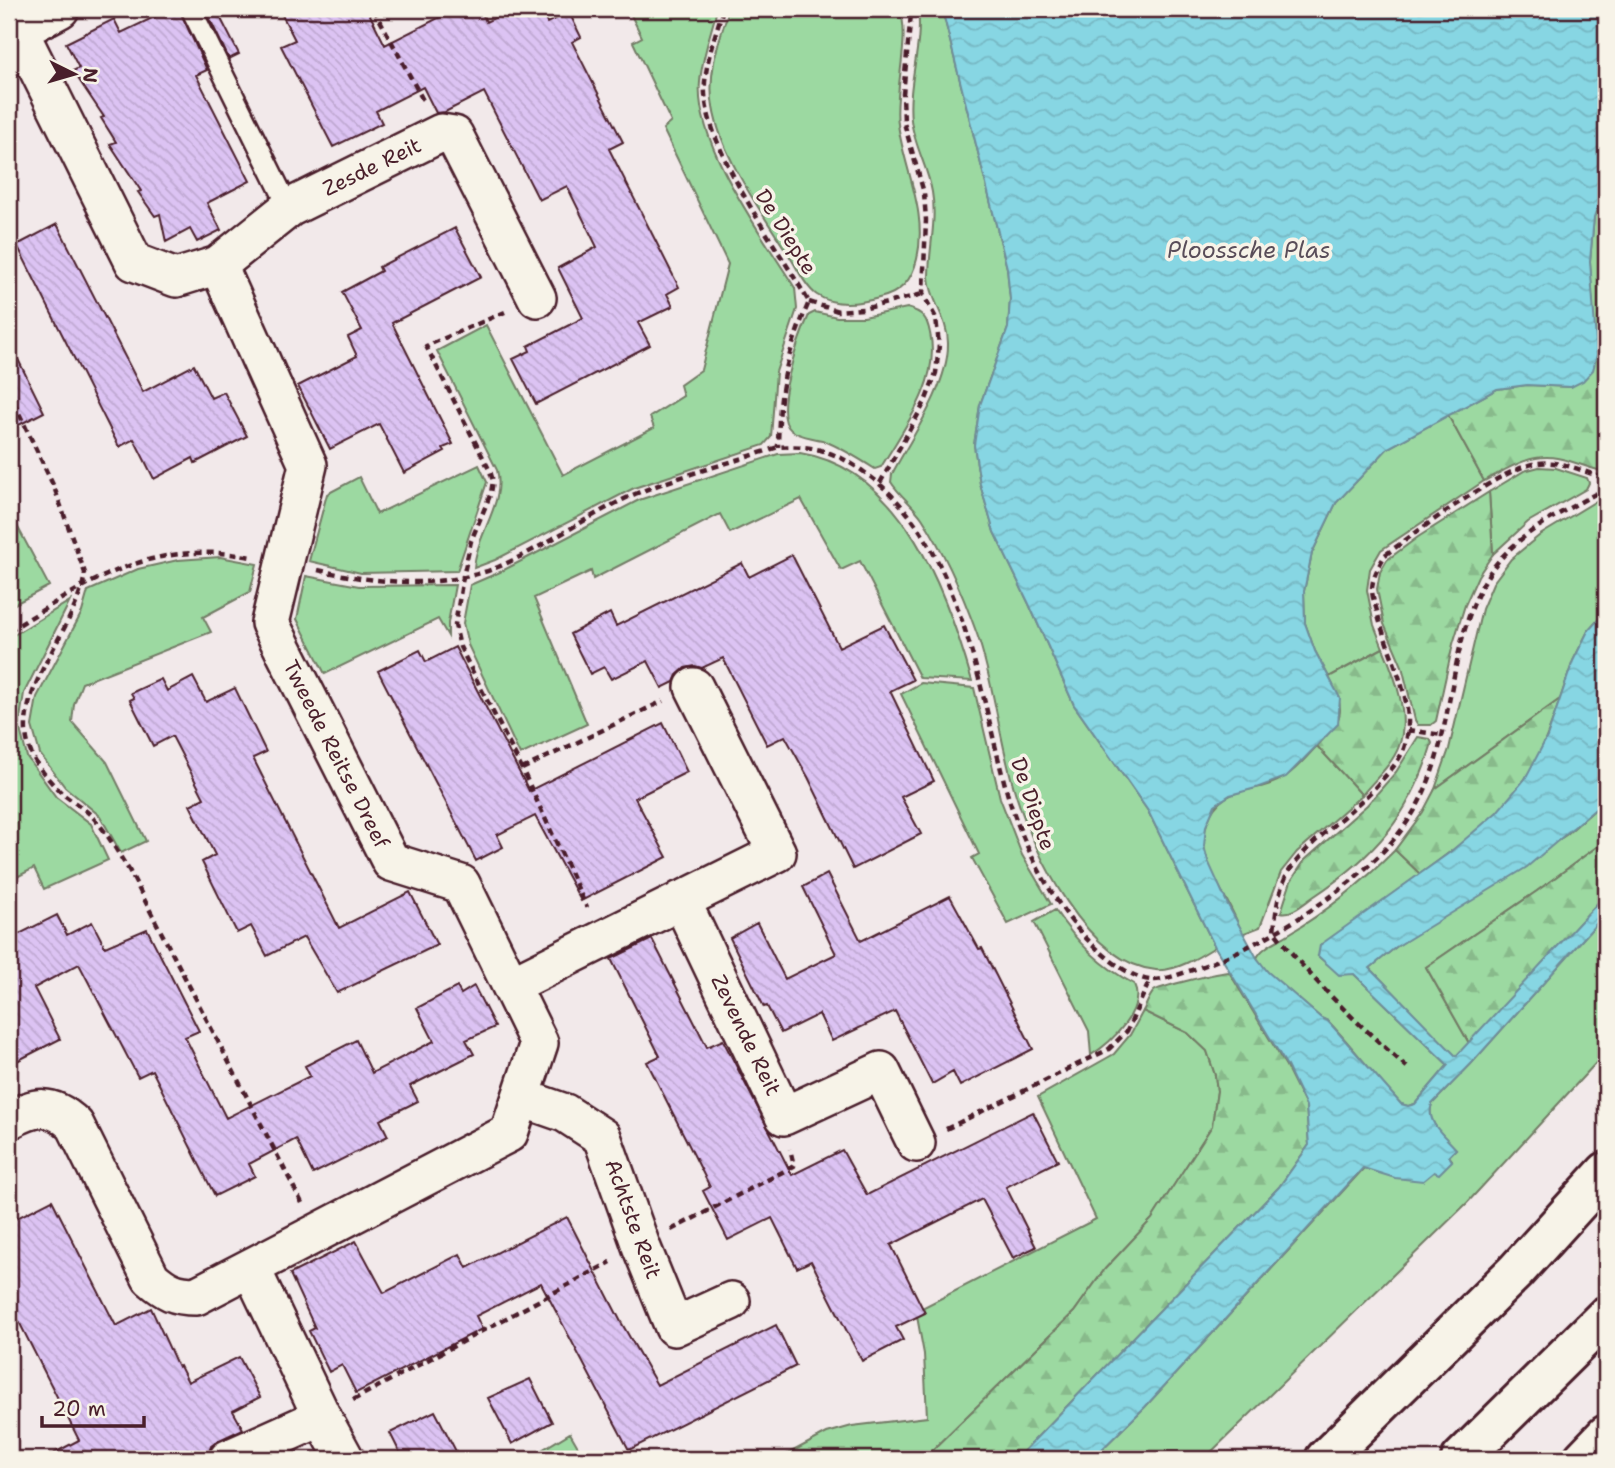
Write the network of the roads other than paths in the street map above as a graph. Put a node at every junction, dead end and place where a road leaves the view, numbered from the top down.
1 (60, 9) edge
2 (191, 9) edge
3 (14, 29) edge
4 (289, 208) junction
5 (218, 265) junction
6 (537, 298) road end
7 (694, 687) road end
8 (681, 900) junction
9 (511, 985) junction
10 (522, 1098) junction
11 (9, 1120) edge
12 (916, 1143) road end
13 (1606, 1172) edge
14 (251, 1268) junction
15 (731, 1301) dead end
16 (1606, 1316) edge
17 (322, 1417) junction
18 (1606, 1435) edge
19 (228, 1459) edge
20 (345, 1459) edge
21 (1325, 1459) edge
22 (1461, 1459) edge
23 (1583, 1459) edge

1 - 3 street
2 - 4 lane
3 - 5 street, Zesde Reit
4 - 5 street, Zesde Reit
4 - 6 street, Zesde Reit
5 - 9 street, Tweede Reitse Dreef
7 - 8 street
8 - 9 street
8 - 12 street, Zevende Reit
9 - 10 street, Tweede Reitse Dreef
10 - 14 street, Tweede Reitse Dreef
10 - 15 street, Achtste Reit
11 - 14 street, Tweede Reitse Dreef
13 - 21 highway
14 - 17 street
16 - 22 highway
17 - 19 street
17 - 20 street
18 - 23 highway

